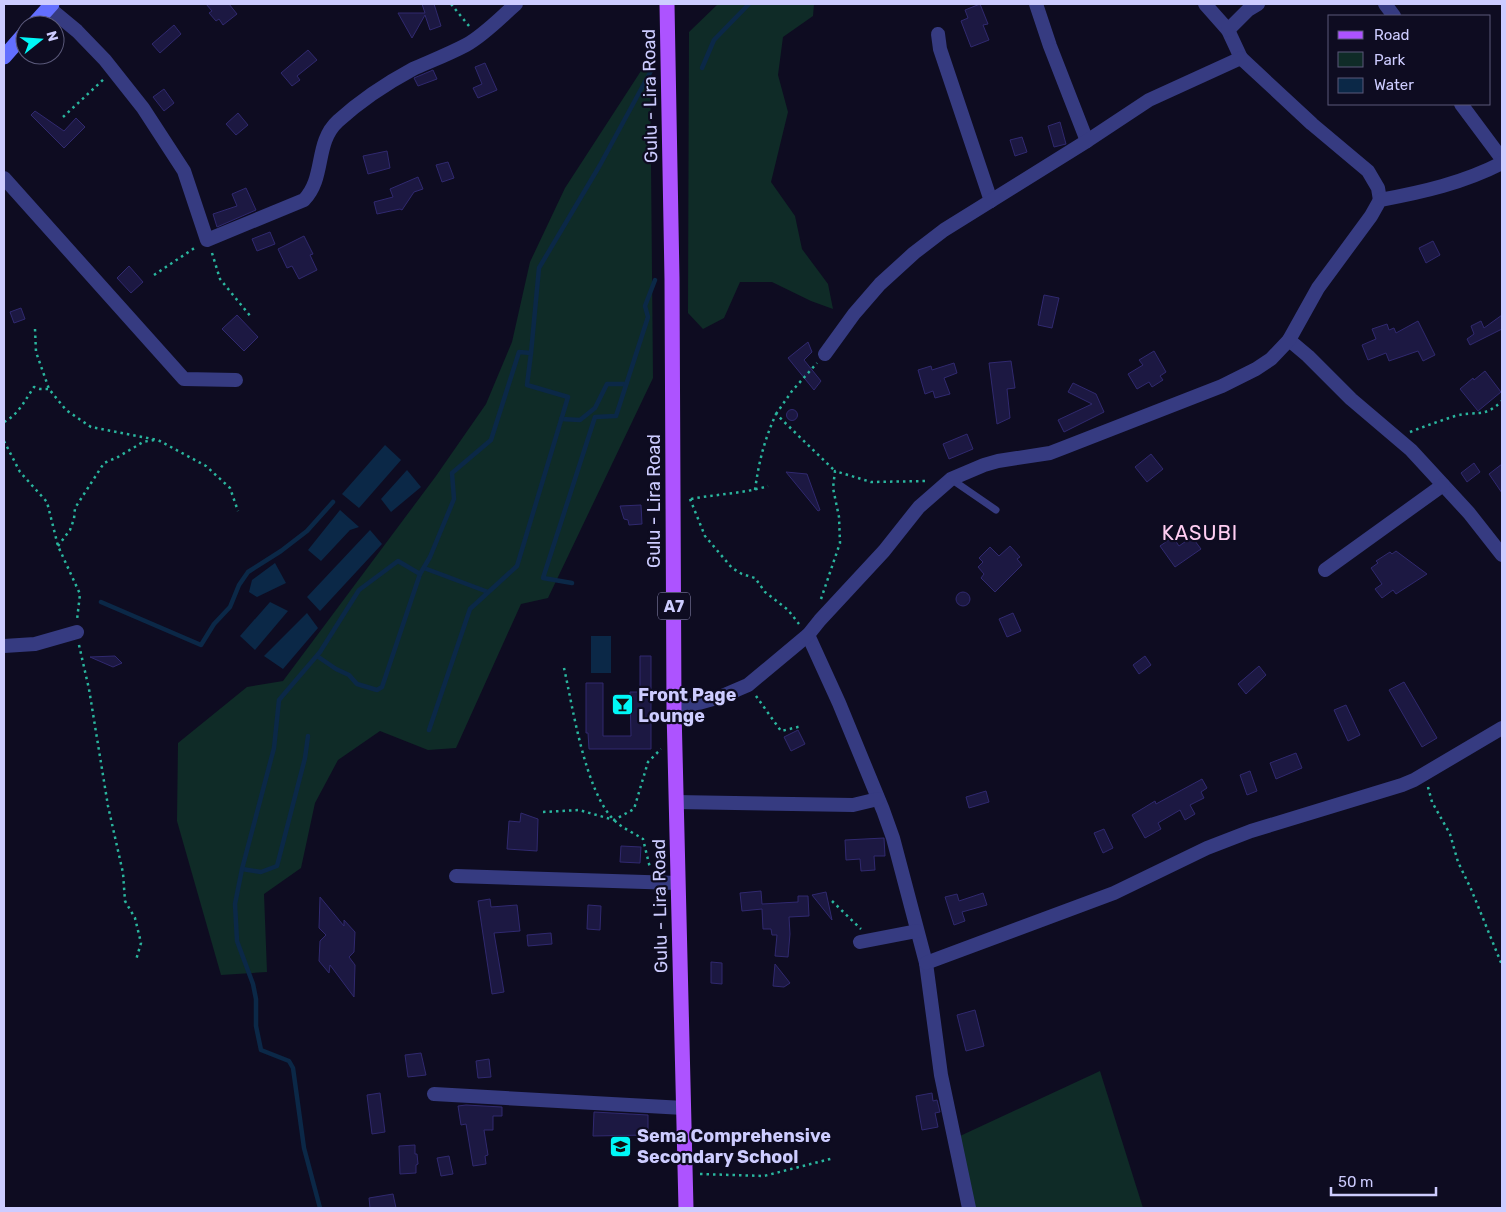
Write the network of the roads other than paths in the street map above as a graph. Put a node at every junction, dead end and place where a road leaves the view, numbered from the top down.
1 (516, 4) edge
2 (667, 4) edge
3 (1036, 4) edge
4 (1205, 4) edge
5 (1258, 4) edge
6 (1385, 4) edge
7 (50, 6) edge
8 (1393, 15) edge
9 (1228, 30) junction
10 (938, 34) dead end
11 (15, 45) edge
12 (4, 57) edge
13 (1241, 58) junction
14 (1462, 105) edge
15 (1087, 142) junction
16 (1502, 161) edge
17 (4, 178) edge
18 (1380, 200) junction
19 (991, 201) junction
20 (1289, 340) junction
21 (825, 354) road end
22 (236, 380) dead end
23 (951, 479) junction
24 (1443, 485) junction
25 (996, 510) dead end
26 (1502, 555) edge
27 (1325, 570) dead end
28 (77, 632) road end
29 (808, 635) junction
30 (4, 646) edge
31 (674, 710) junction
32 (1502, 728) edge
33 (878, 799) junction
34 (676, 802) junction
35 (456, 876) dead end
36 (677, 883) junction
37 (917, 931) junction
38 (860, 942) dead end
39 (926, 963) junction
40 (434, 1094) dead end
41 (684, 1108) junction
42 (686, 1208) edge
43 (969, 1208) edge

1 - 7 street
2 - 31 main road, Gulu - Lira Road / A7
3 - 15 street
4 - 9 street
5 - 9 street
6 - 8 street
9 - 13 street
10 - 19 street
11 - 12 street
13 - 15 street
13 - 18 street
14 - 16 street
15 - 19 street
16 - 18 street
17 - 22 street
18 - 20 street
19 - 21 street
20 - 23 street
20 - 24 street
23 - 25 lane
23 - 29 street
24 - 26 street
24 - 27 street
28 - 30 street
29 - 31 street
29 - 33 street
31 - 34 main road, Gulu - Lira Road / A7
32 - 39 street
33 - 34 street
33 - 37 street
34 - 36 main road, Gulu - Lira Road / A7
35 - 36 street
36 - 41 main road, Gulu - Lira Road / A7
37 - 38 street
37 - 39 street
39 - 43 street
40 - 41 street
41 - 42 main road, Gulu - Lira Road / A7

